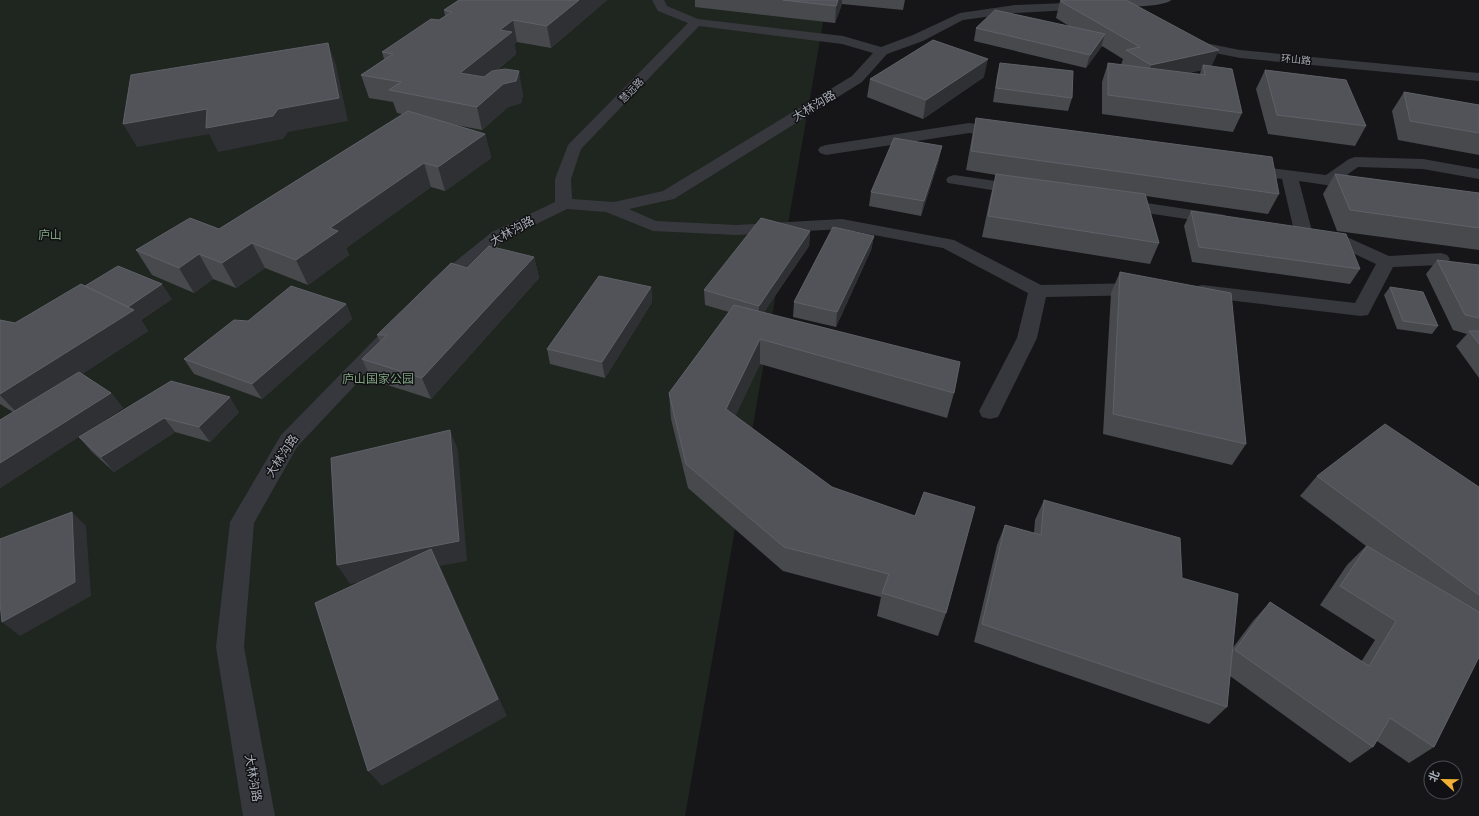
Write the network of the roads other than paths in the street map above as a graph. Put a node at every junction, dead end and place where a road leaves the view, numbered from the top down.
1 (658, 0) edge
2 (1165, 0) edge
3 (1125, 3) junction
4 (1141, 16) edge
5 (696, 22) junction
6 (1175, 38) edge
7 (882, 51) junction
8 (1479, 77) edge
9 (1016, 135) edge
10 (826, 150) dead end
11 (1234, 168) edge
12 (1479, 174) edge
13 (1289, 176) junction
14 (954, 180) dead end
15 (1328, 180) junction
16 (1041, 192) edge
17 (1378, 196) edge
18 (1104, 201) edge
19 (564, 204) junction
20 (610, 207) junction
21 (1236, 222) edge
22 (1441, 260) edge
23 (1386, 262) junction
24 (1163, 289) edge
25 (1187, 289) edge
26 (1038, 291) junction
27 (424, 300) edge
28 (397, 329) edge
29 (990, 411) dead end
30 (259, 816) edge

1 - 5 street
2 - 3 main road
3 - 4 street
3 - 7 street, 大林沟路
5 - 7 street
5 - 19 street, 慧远路
6 - 8 street, 环山路
7 - 20 street, 大林沟路
9 - 10 street
11 - 13 street
12 - 15 street
13 - 15 street
13 - 23 street
14 - 16 street
15 - 17 street
18 - 21 street
19 - 20 street, 大林沟路
19 - 27 street, 大林沟路
20 - 26 street
22 - 23 street
23 - 25 street
24 - 26 street
26 - 29 street
28 - 30 street, 大林沟路

